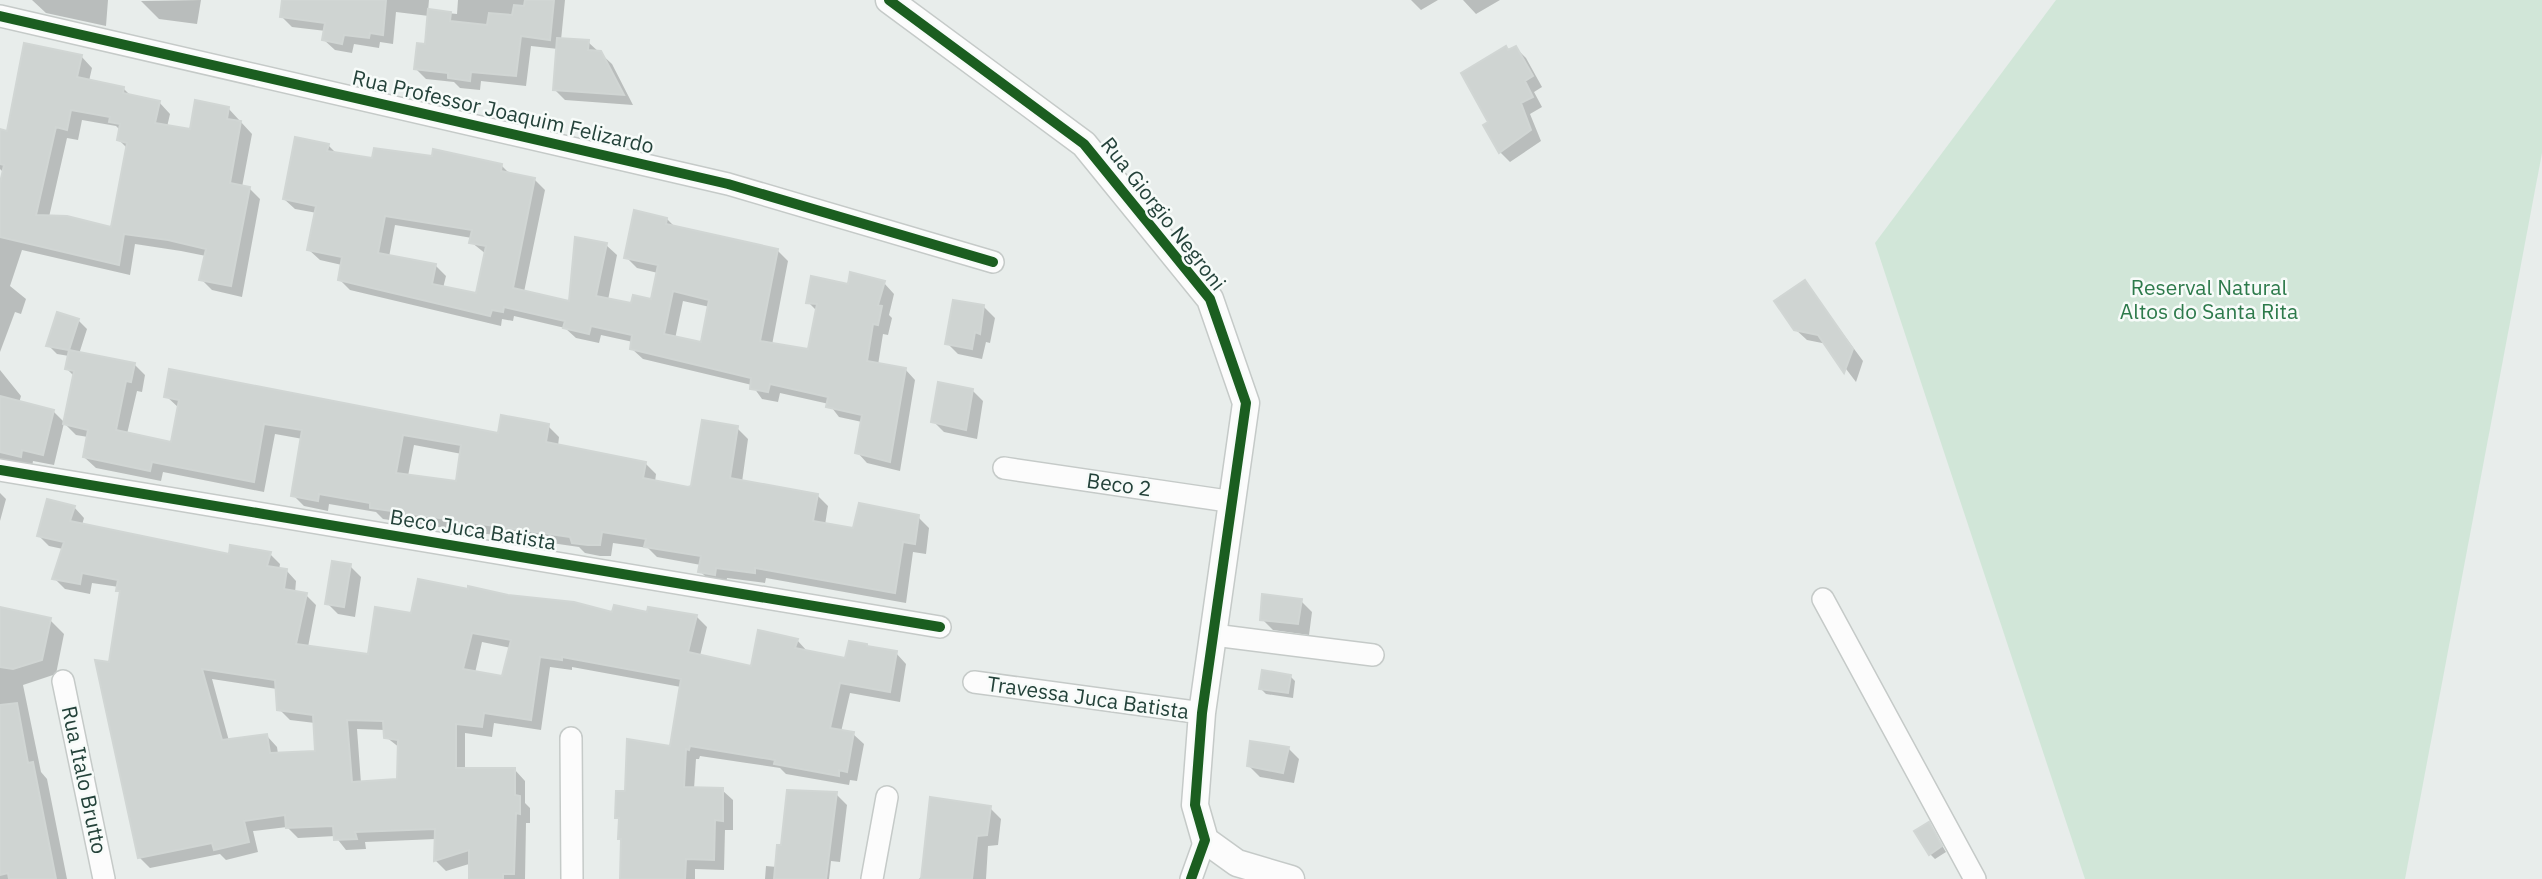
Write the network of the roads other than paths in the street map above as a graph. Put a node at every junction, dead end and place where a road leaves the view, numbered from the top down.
1 (889, 0) edge
2 (0, 16) edge
3 (993, 262) dead end
4 (1004, 468) dead end
5 (0, 470) edge
6 (1234, 502) junction
7 (1824, 599) dead end
8 (940, 627) dead end
9 (1214, 635) junction
10 (1373, 655) dead end
11 (63, 681) dead end
12 (974, 682) dead end
13 (1202, 713) junction
14 (571, 738) dead end
15 (887, 797) dead end
16 (1205, 840) junction
17 (104, 879) edge
18 (572, 879) edge
19 (872, 879) edge
20 (1191, 879) edge
21 (1291, 879) edge
22 (1975, 879) edge

1 - 6 street, Rua Giorgio Negroni
2 - 3 street, Rua Professor Joaquim Felizardo
4 - 6 street, Beco 2
5 - 8 street, Beco Juca Batista
6 - 9 street, Rua Giorgio Negroni
7 - 22 street
9 - 10 street
9 - 13 street, Rua Giorgio Negroni
11 - 17 street, Rua Italo Brutto
12 - 13 street, Travessa Juca Batista
13 - 16 street, Rua Giorgio Negroni
14 - 18 street
15 - 19 street
16 - 20 street
16 - 21 street

